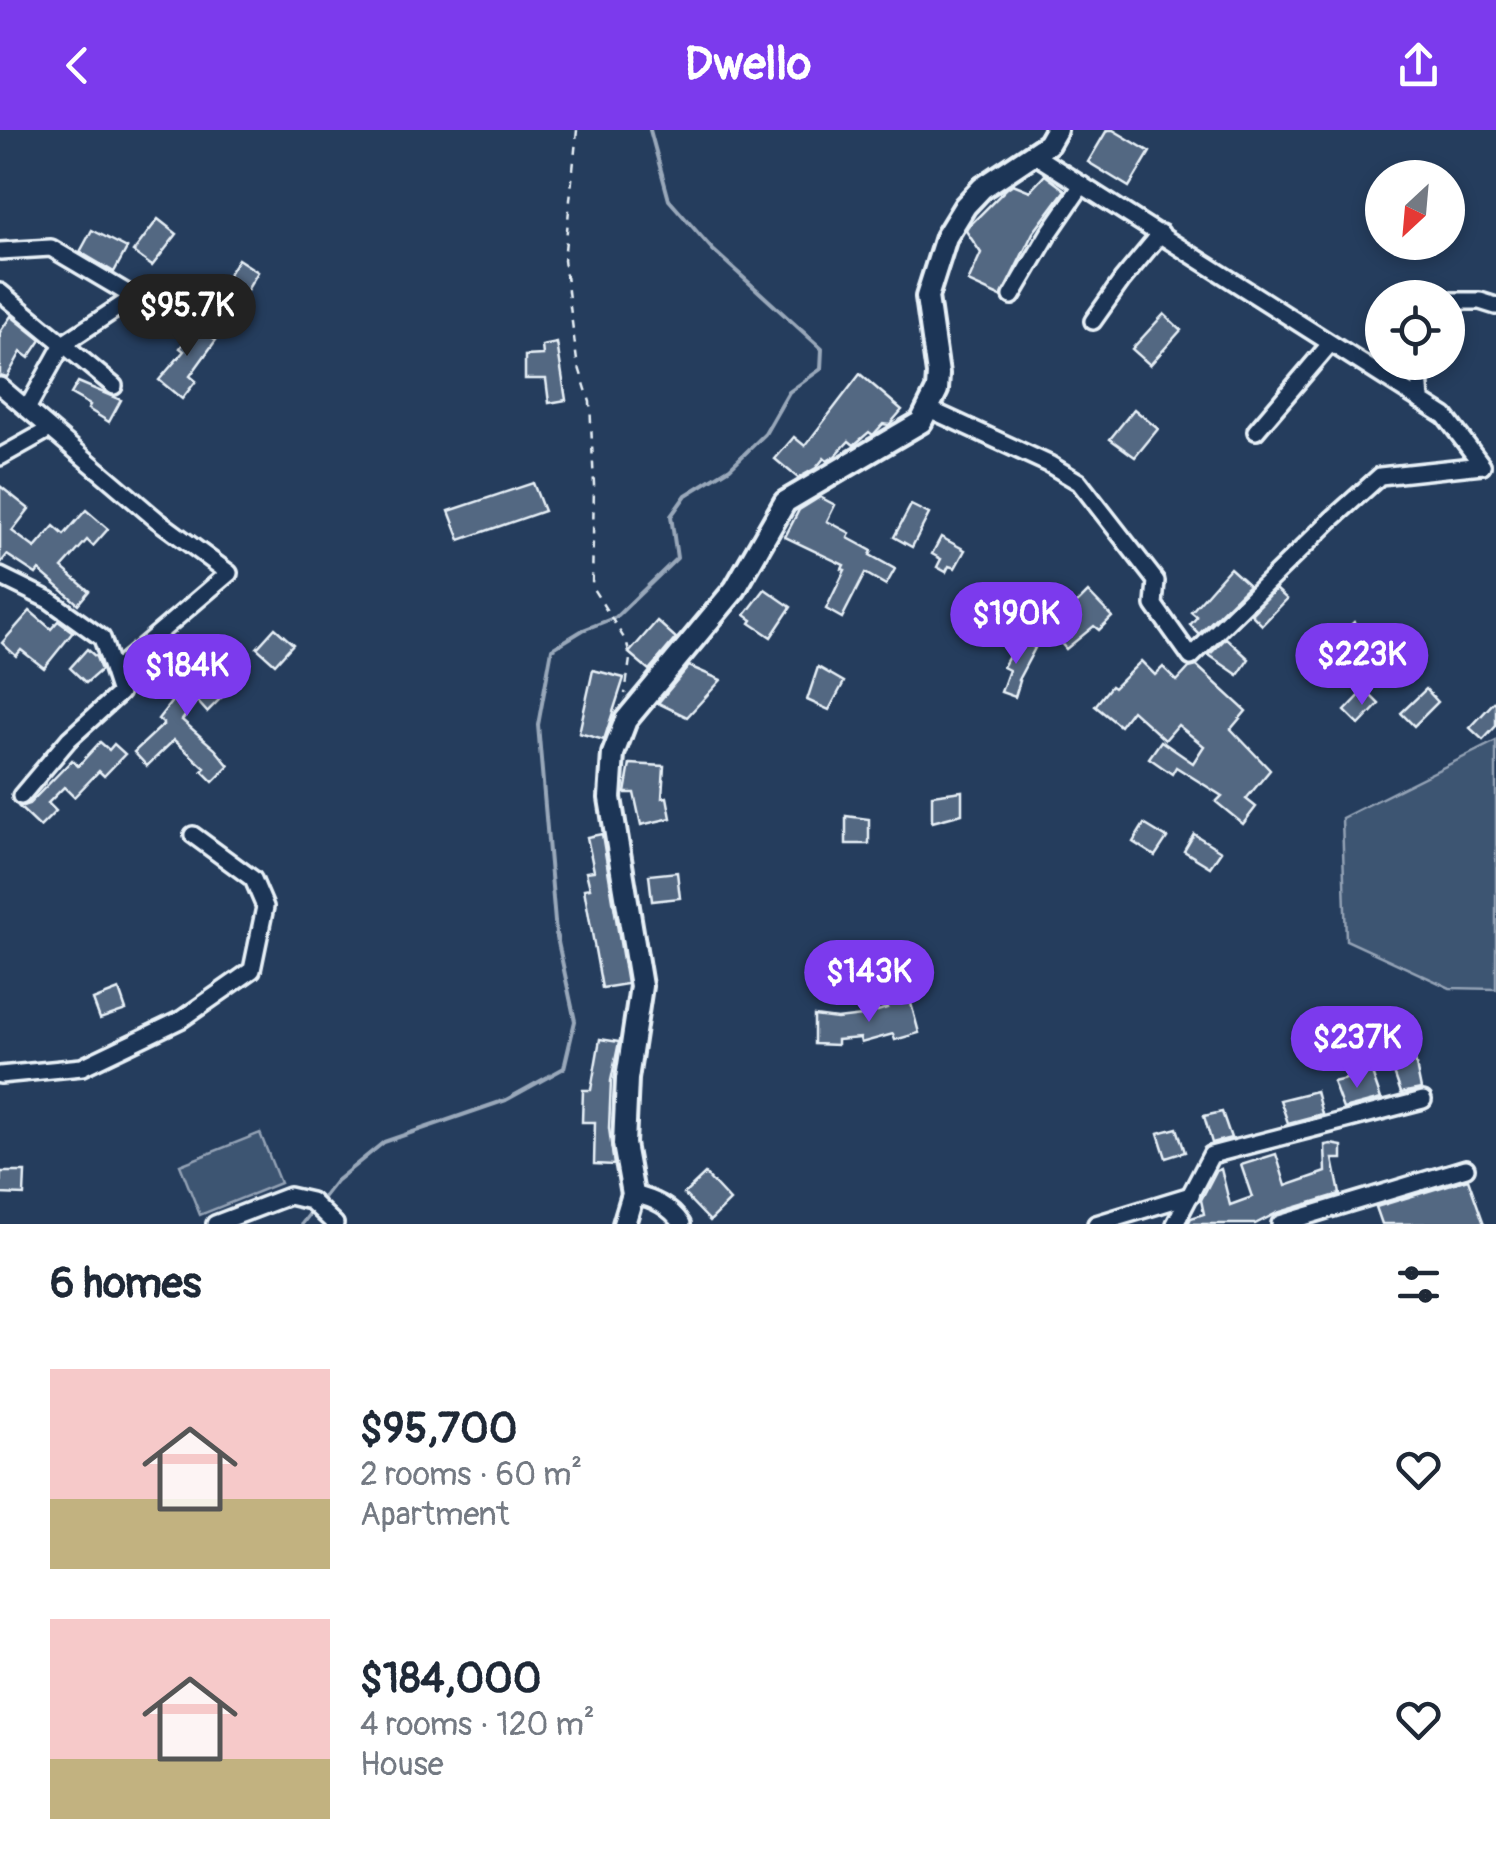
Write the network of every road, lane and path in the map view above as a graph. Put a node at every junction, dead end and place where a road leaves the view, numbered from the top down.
1 (577, 130) edge
2 (1056, 130) edge
3 (1033, 154) junction
4 (1082, 184) junction
5 (1161, 233) junction
6 (0, 251) edge
7 (0, 292) edge
8 (1012, 296) dead end
9 (1465, 301) edge
10 (1496, 306) edge
11 (1093, 321) dead end
12 (64, 344) junction
13 (1330, 344) junction
14 (1419, 380) edge
15 (0, 386) edge
16 (114, 386) dead end
17 (1421, 401) junction
18 (27, 408) junction
19 (928, 409) junction
20 (50, 430) junction
21 (1256, 431) dead end
22 (0, 456) edge
23 (0, 576) edge
24 (114, 671) junction
25 (630, 714) junction
26 (21, 796) dead end
27 (194, 835) dead end
28 (0, 1058) edge
29 (6, 1074) edge
30 (1424, 1100) dead end
31 (1466, 1168) dead end
32 (633, 1194) junction
33 (1190, 1195) junction
34 (215, 1224) edge
35 (335, 1224) edge
36 (624, 1224) edge
37 (682, 1224) edge
38 (1096, 1224) edge
39 (1175, 1224) edge
40 (1280, 1224) edge

1 - 25 path
2 - 3 main road
3 - 4 street
3 - 19 main road
4 - 5 street
4 - 8 street
5 - 11 street
5 - 13 street
6 - 12 street
7 - 12 street
9 - 10 street
12 - 16 street
12 - 18 street
13 - 17 street
13 - 21 street
14 - 17 street
15 - 18 street
17 - 19 street
18 - 20 street
19 - 25 main road
20 - 22 street
20 - 24 street
23 - 24 street
24 - 26 street
25 - 32 main road
27 - 29 street
28 - 29 street
30 - 33 street
31 - 40 street
32 - 36 main road
32 - 37 street
33 - 38 street
33 - 39 street
34 - 35 street

